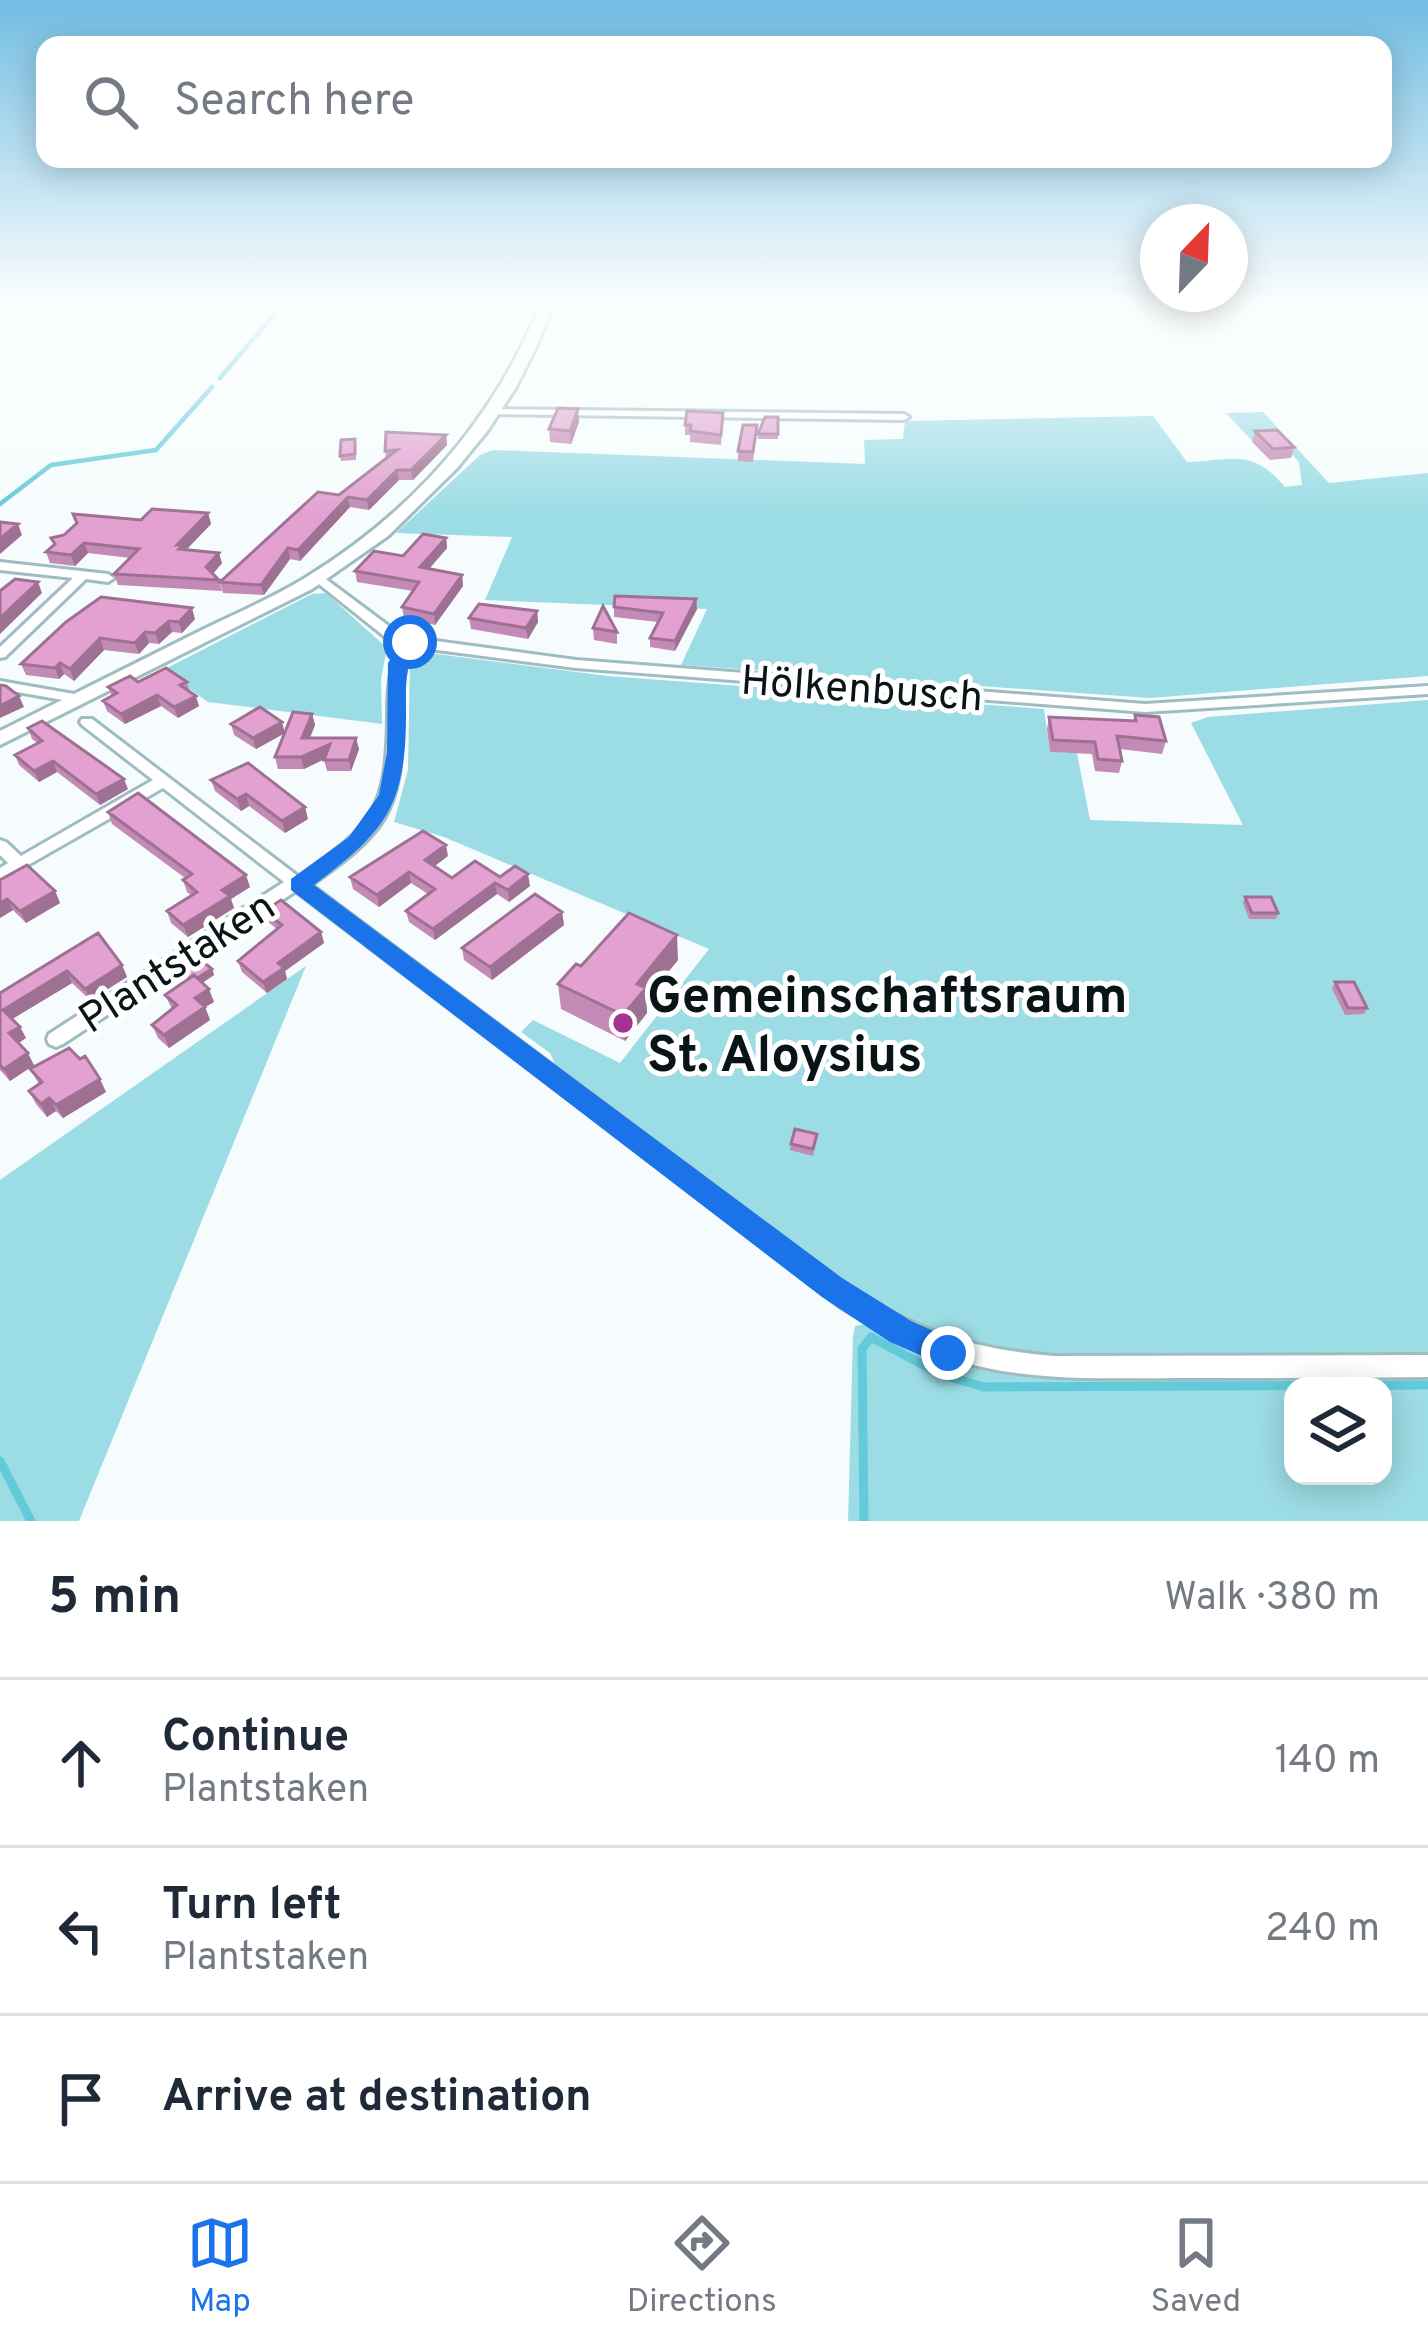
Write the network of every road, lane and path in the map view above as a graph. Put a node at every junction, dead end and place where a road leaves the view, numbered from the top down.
1 (512, 374) edge
2 (493, 412) junction
3 (904, 417) dead end
4 (0, 566) edge
5 (83, 575) junction
6 (109, 578) edge
7 (319, 578) junction
8 (410, 642) junction
9 (0, 654) edge
10 (0, 685) edge
11 (1428, 691) edge
12 (80, 699) junction
13 (87, 722) dead end
14 (0, 739) edge
15 (163, 781) junction
16 (0, 847) edge
17 (20, 864) junction
18 (0, 875) edge
19 (298, 884) junction
20 (56, 1039) dead end
21 (1428, 1366) edge

1 - 2 main road
2 - 3 street
2 - 7 main road
4 - 5 street
5 - 6 street
5 - 9 street
7 - 8 street, Hölkenbusch
7 - 12 main road
8 - 11 street, Hölkenbusch
8 - 19 street, Plantstaken
10 - 12 street
12 - 14 main road
13 - 15 street, Plantstaken
15 - 17 street
15 - 19 street, Plantstaken
16 - 17 street
17 - 18 street
19 - 20 street, Plantstaken
19 - 21 street, Plantstaken

